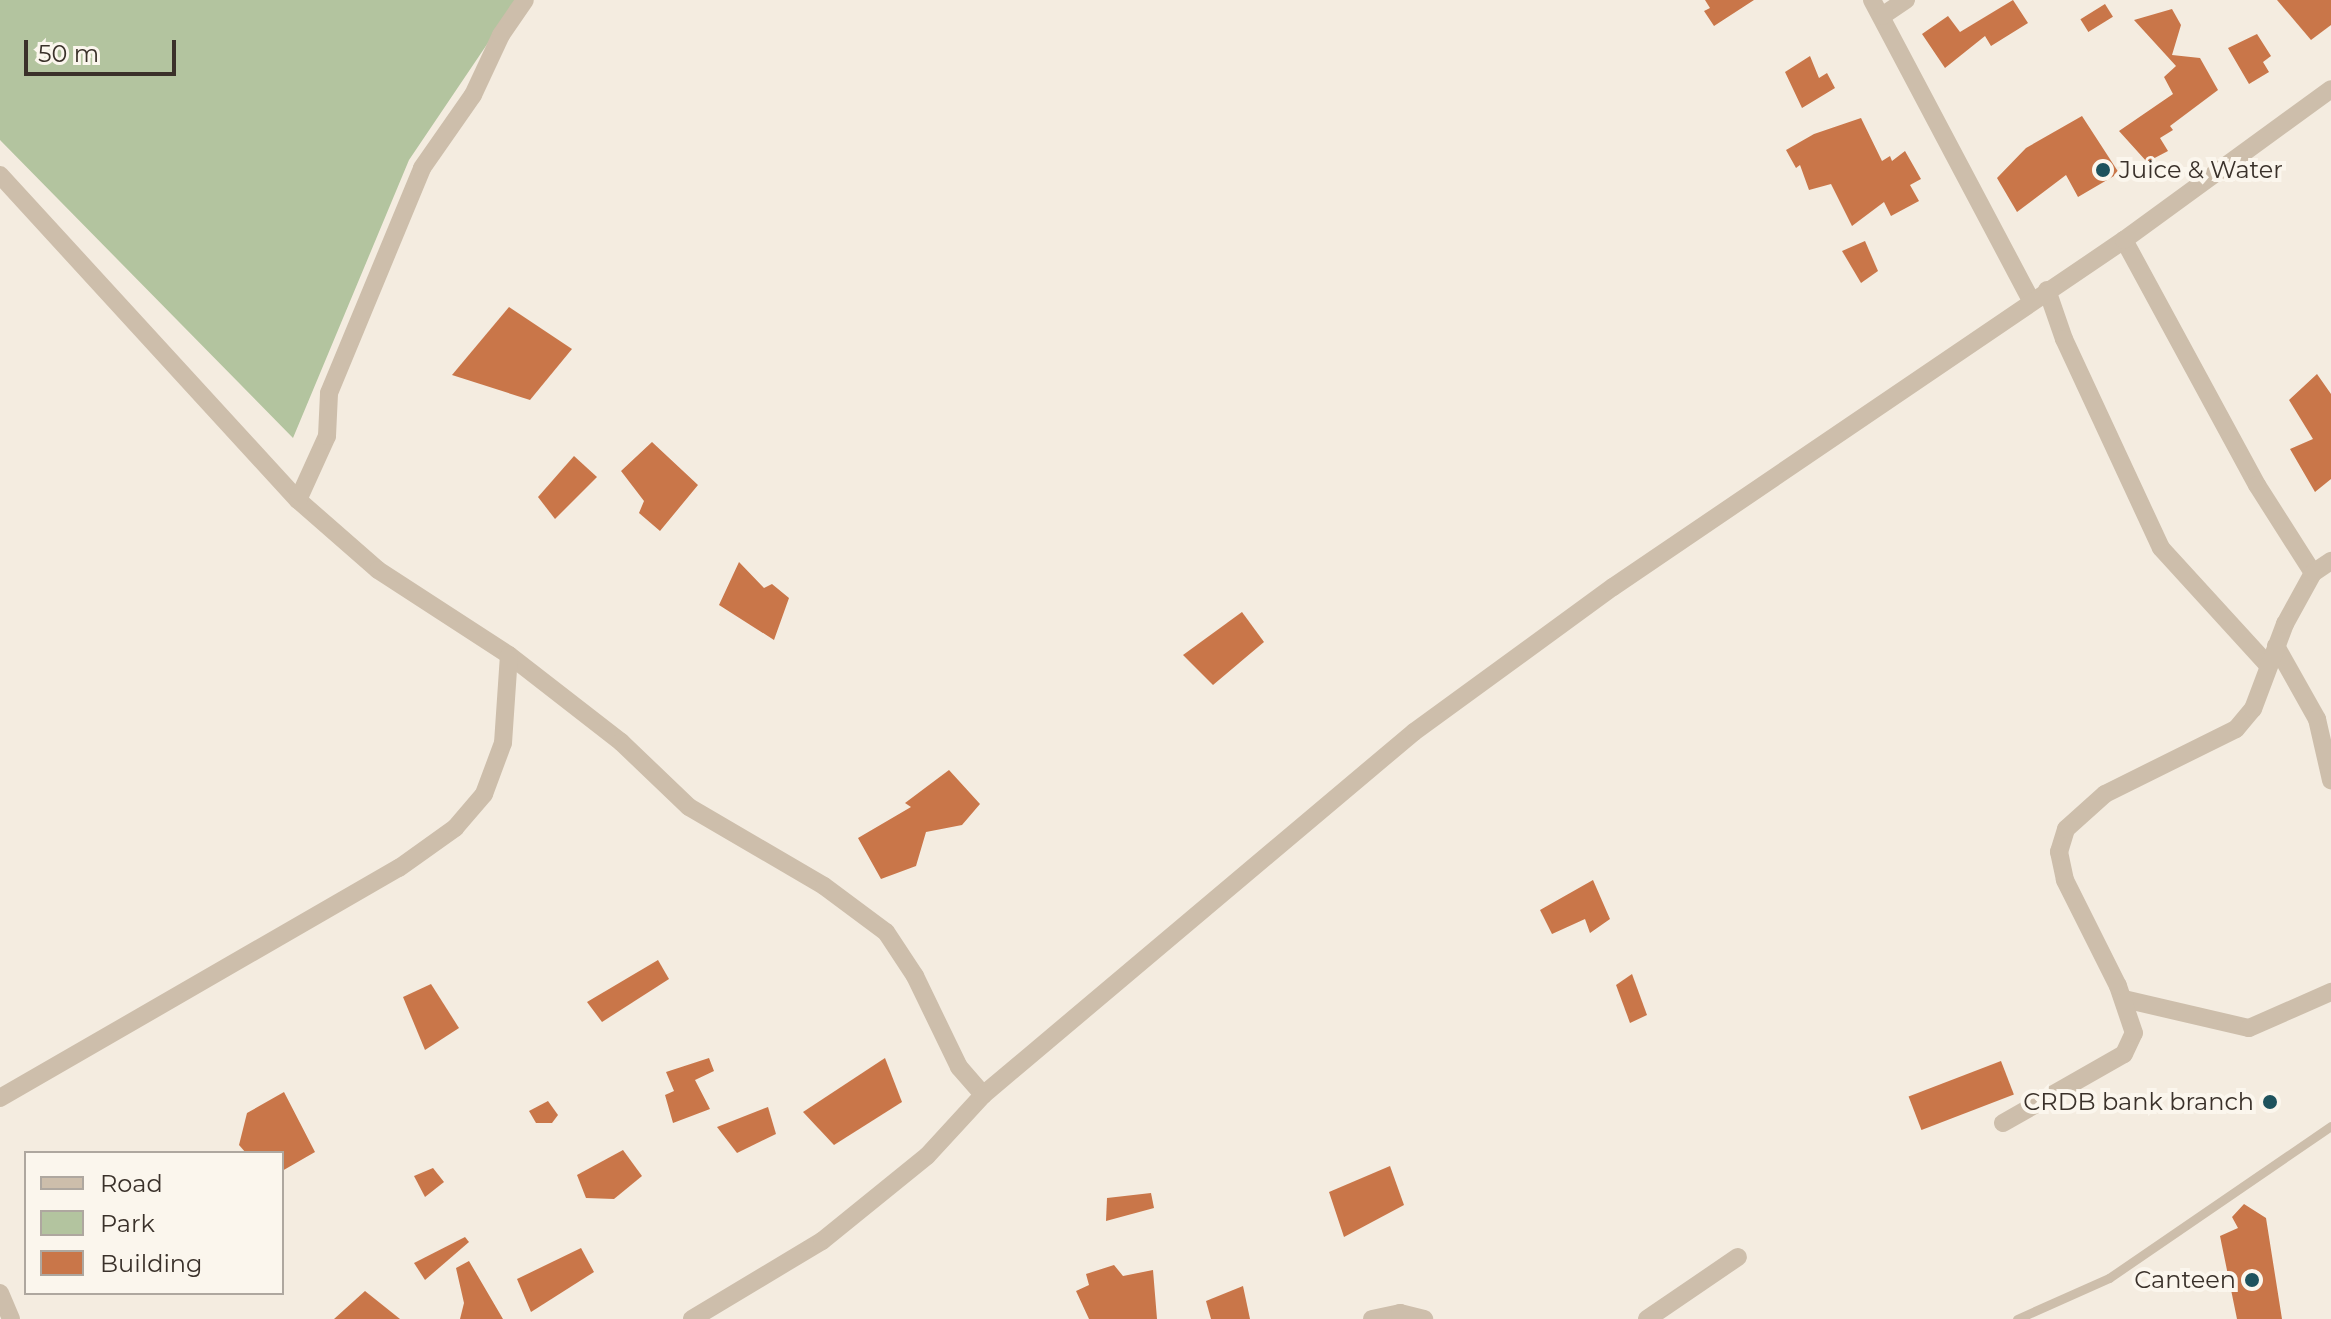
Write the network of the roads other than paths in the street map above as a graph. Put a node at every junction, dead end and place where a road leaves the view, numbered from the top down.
1 (525, 0) edge
2 (1906, 0) edge
3 (1877, 8) edge
4 (2331, 89) edge
5 (0, 175) edge
6 (2124, 240) junction
7 (2039, 295) junction
8 (298, 500) junction
9 (2331, 561) edge
10 (2313, 573) junction
11 (2276, 646) junction
12 (509, 655) junction
13 (2268, 665) junction
14 (2331, 780) edge
15 (2331, 992) edge
16 (2124, 999) junction
17 (983, 1095) junction
18 (0, 1098) edge
19 (2003, 1123) dead end
20 (2331, 1126) edge
21 (1738, 1257) dead end
22 (0, 1293) edge
23 (11, 1319) edge
24 (692, 1319) edge
25 (1372, 1319) edge
26 (1424, 1319) edge
27 (1647, 1319) edge
28 (2017, 1319) edge

1 - 8 street
2 - 3 street
3 - 7 street
4 - 6 street
5 - 8 street
6 - 7 street
6 - 10 street
7 - 13 street
7 - 17 street
8 - 12 street
9 - 10 street
10 - 11 street
11 - 13 street
11 - 14 street
12 - 17 street
12 - 18 street
13 - 16 street
15 - 16 street
16 - 19 street
17 - 24 street
20 - 28 lane
21 - 27 street
22 - 23 street
25 - 26 street

